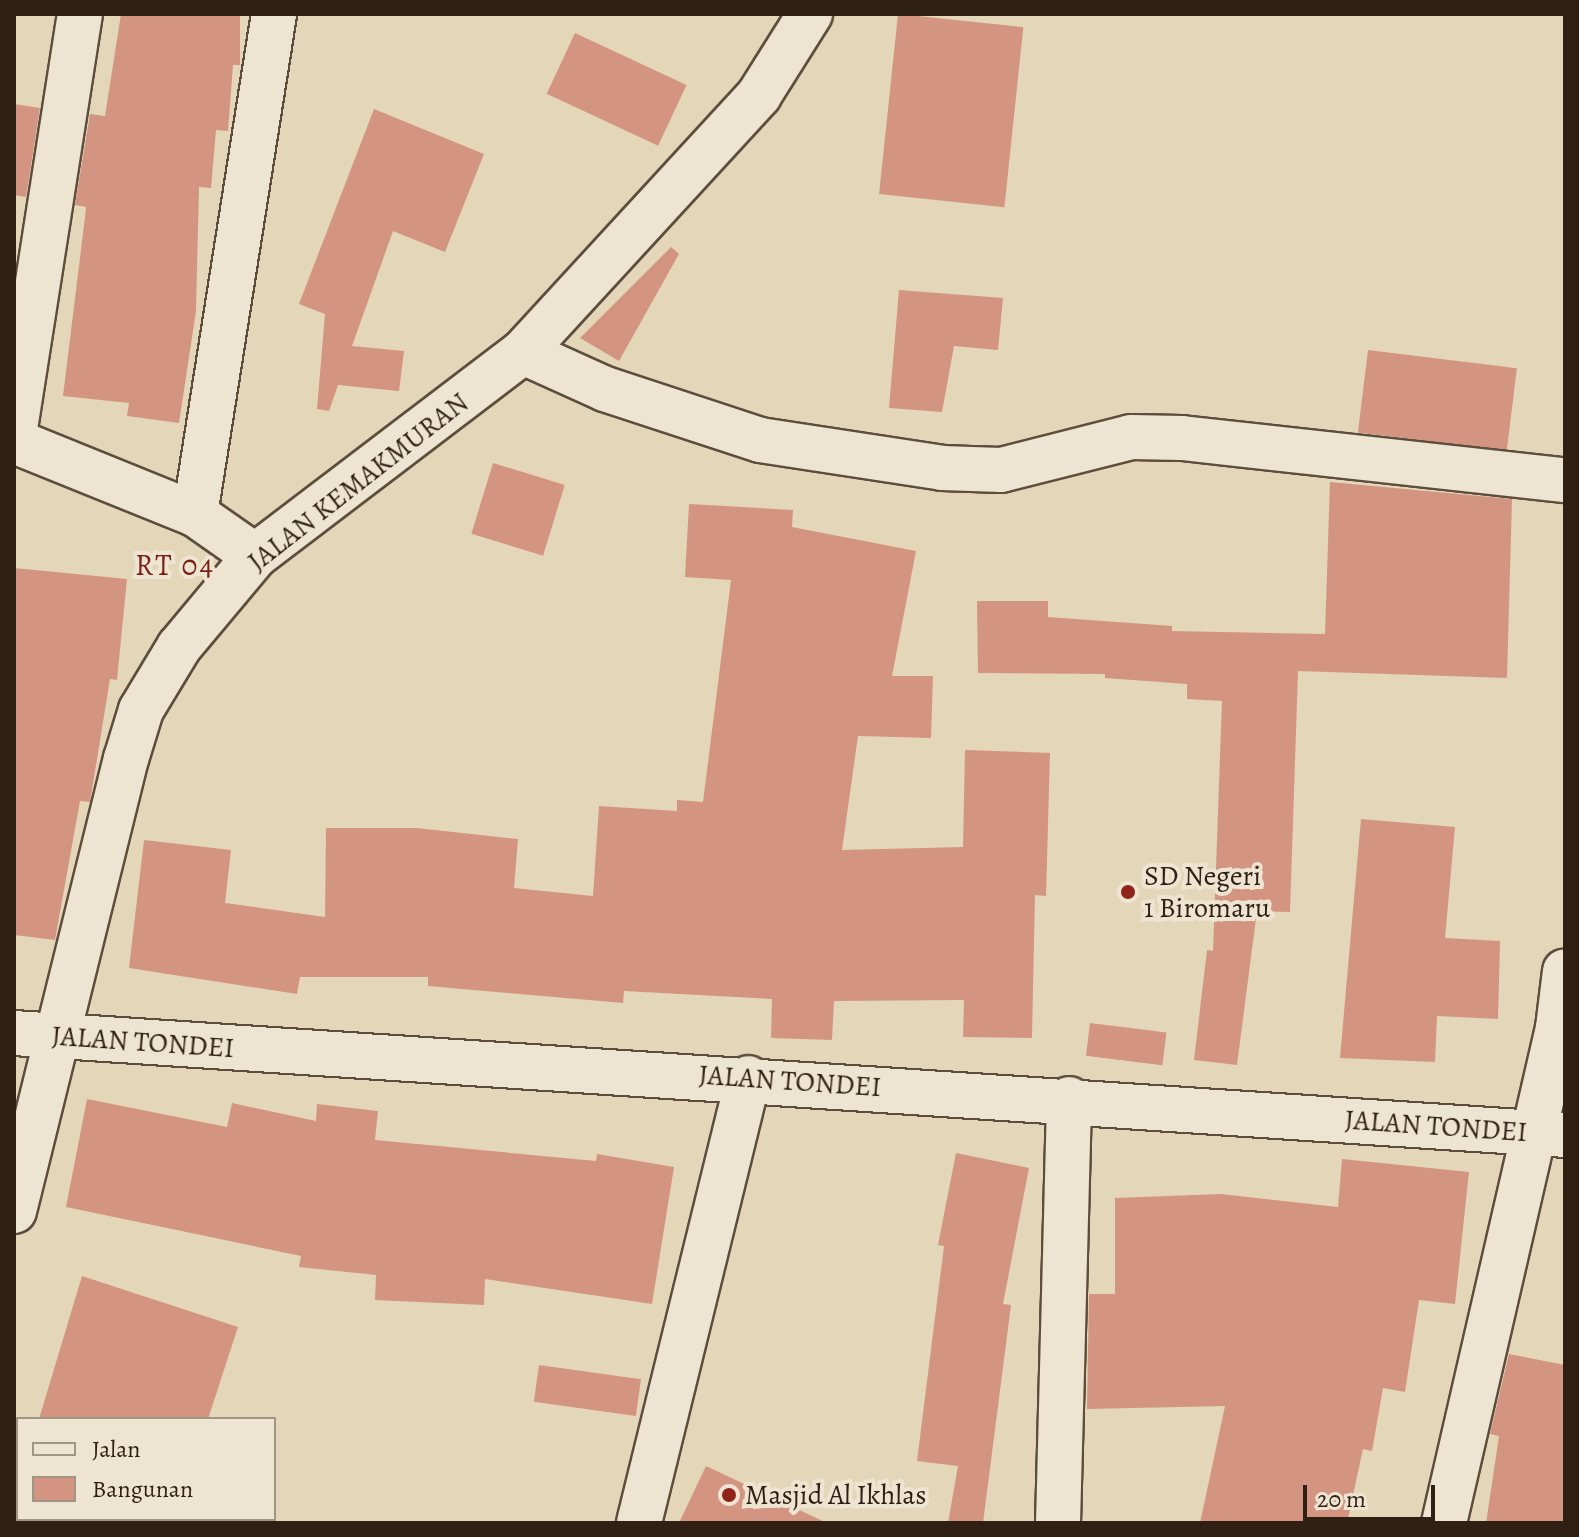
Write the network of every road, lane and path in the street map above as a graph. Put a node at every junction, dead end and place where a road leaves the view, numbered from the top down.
1 (80, 14) edge
2 (274, 14) edge
3 (810, 14) edge
4 (523, 352) junction
5 (14, 438) edge
6 (1565, 480) edge
7 (195, 514) junction
8 (255, 556) junction
9 (1565, 971) edge
10 (14, 1033) edge
11 (60, 1037) junction
12 (748, 1078) junction
13 (1069, 1099) junction
14 (1549, 1134) edge
15 (14, 1211) edge
16 (639, 1523) edge
17 (1058, 1523) edge
18 (1444, 1523) edge

1 - 5 street
2 - 7 street
3 - 4 street, JALAN KEMAKMURAN
4 - 6 street
4 - 8 street, JALAN KEMAKMURAN
5 - 7 street
7 - 8 street
8 - 11 street, JALAN KEMAKMURAN
9 - 14 street
10 - 11 street, JALAN TONDEI
11 - 12 street, JALAN TONDEI
11 - 15 street, JALAN KEMAKMURAN
12 - 13 street, JALAN TONDEI
12 - 16 street
13 - 14 street, JALAN TONDEI
13 - 17 street
14 - 18 street

